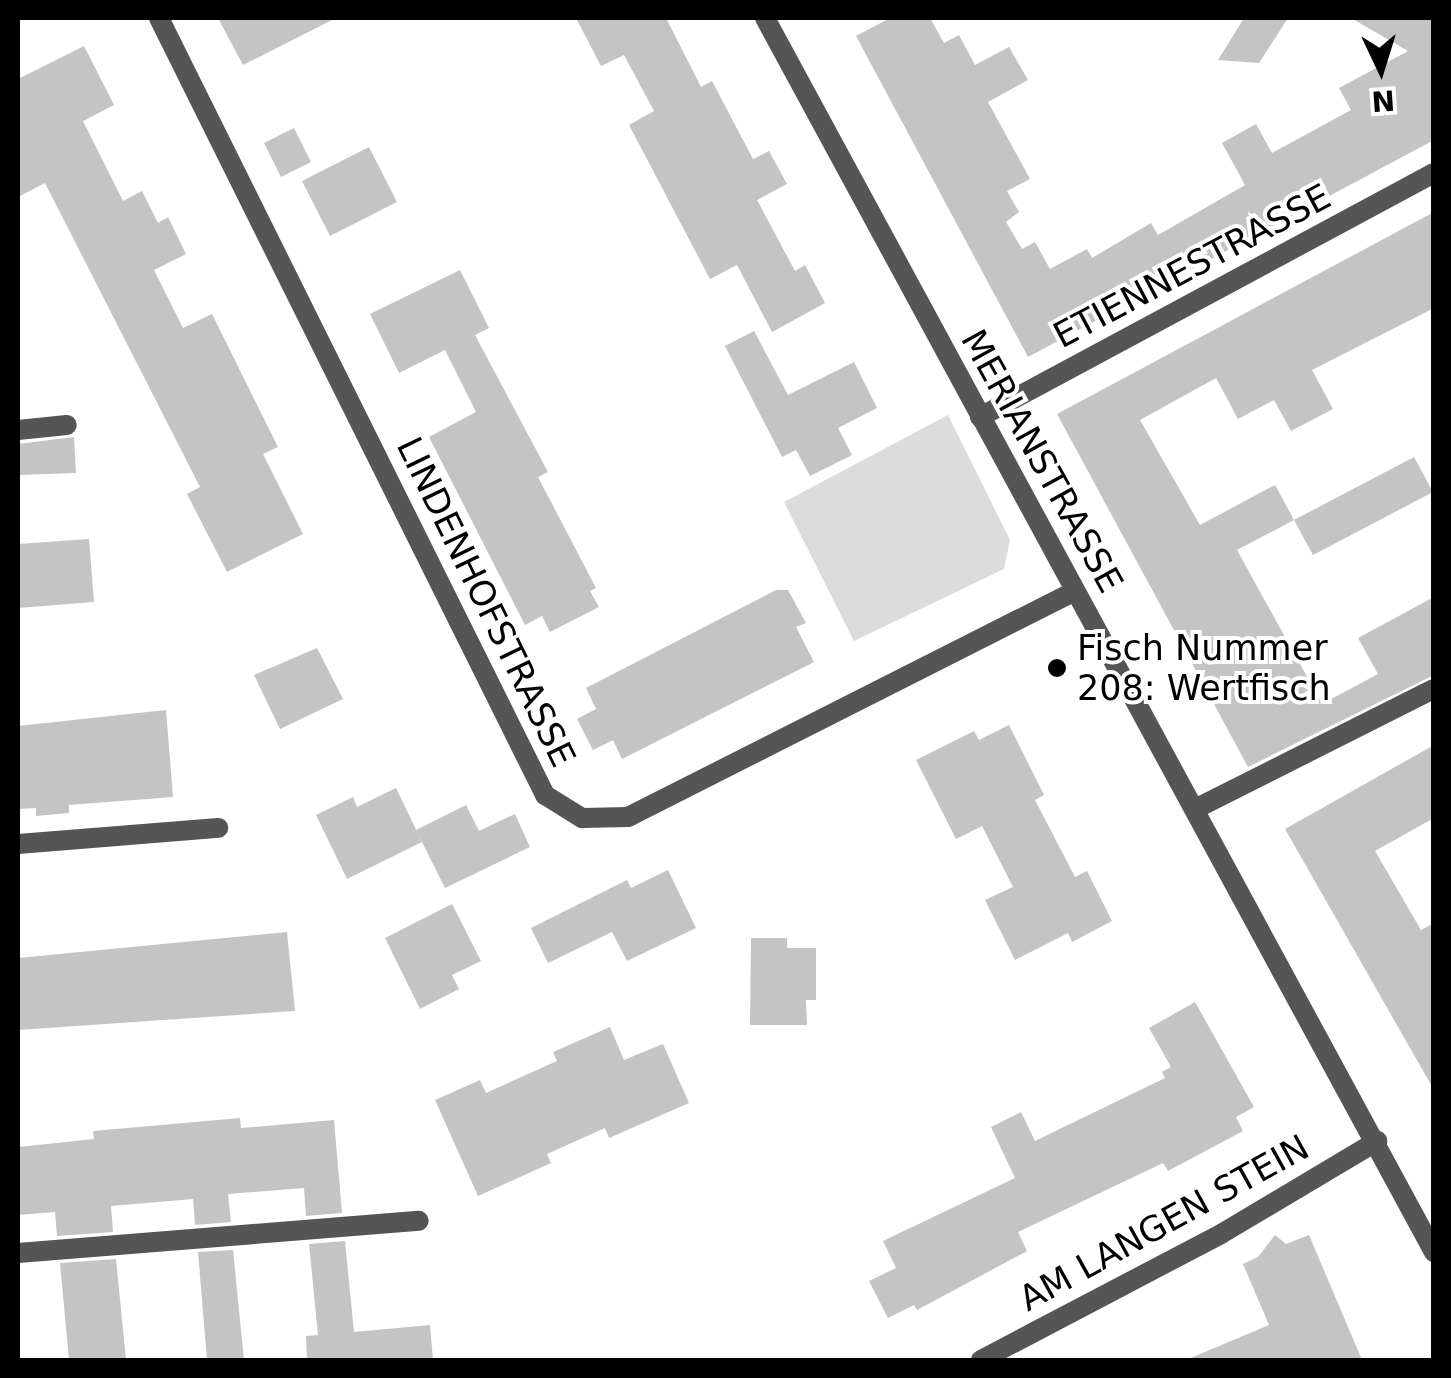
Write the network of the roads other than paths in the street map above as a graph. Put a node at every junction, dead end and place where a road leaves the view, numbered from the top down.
1 (159, 18) edge
2 (766, 18) edge
3 (1434, 173) edge
4 (980, 416) junction
5 (67, 426) dead end
6 (18, 430) edge
7 (1075, 591) junction
8 (1434, 690) edge
9 (1197, 808) junction
10 (218, 828) dead end
11 (18, 844) edge
12 (1377, 1141) junction
13 (420, 1221) dead end
14 (1434, 1252) edge
15 (18, 1253) edge
16 (981, 1360) edge

1 - 7 street, LINDENHOFSTRASSE
2 - 4 street, MERIANSTRASSE
3 - 4 street, ETIENNESTRASSE
4 - 7 street, MERIANSTRASSE
5 - 6 street
7 - 9 street, MERIANSTRASSE
8 - 9 street
9 - 12 street, MERIANSTRASSE
10 - 11 street
12 - 14 street, MERIANSTRASSE
12 - 16 street, AM LANGEN STEIN
13 - 15 street

